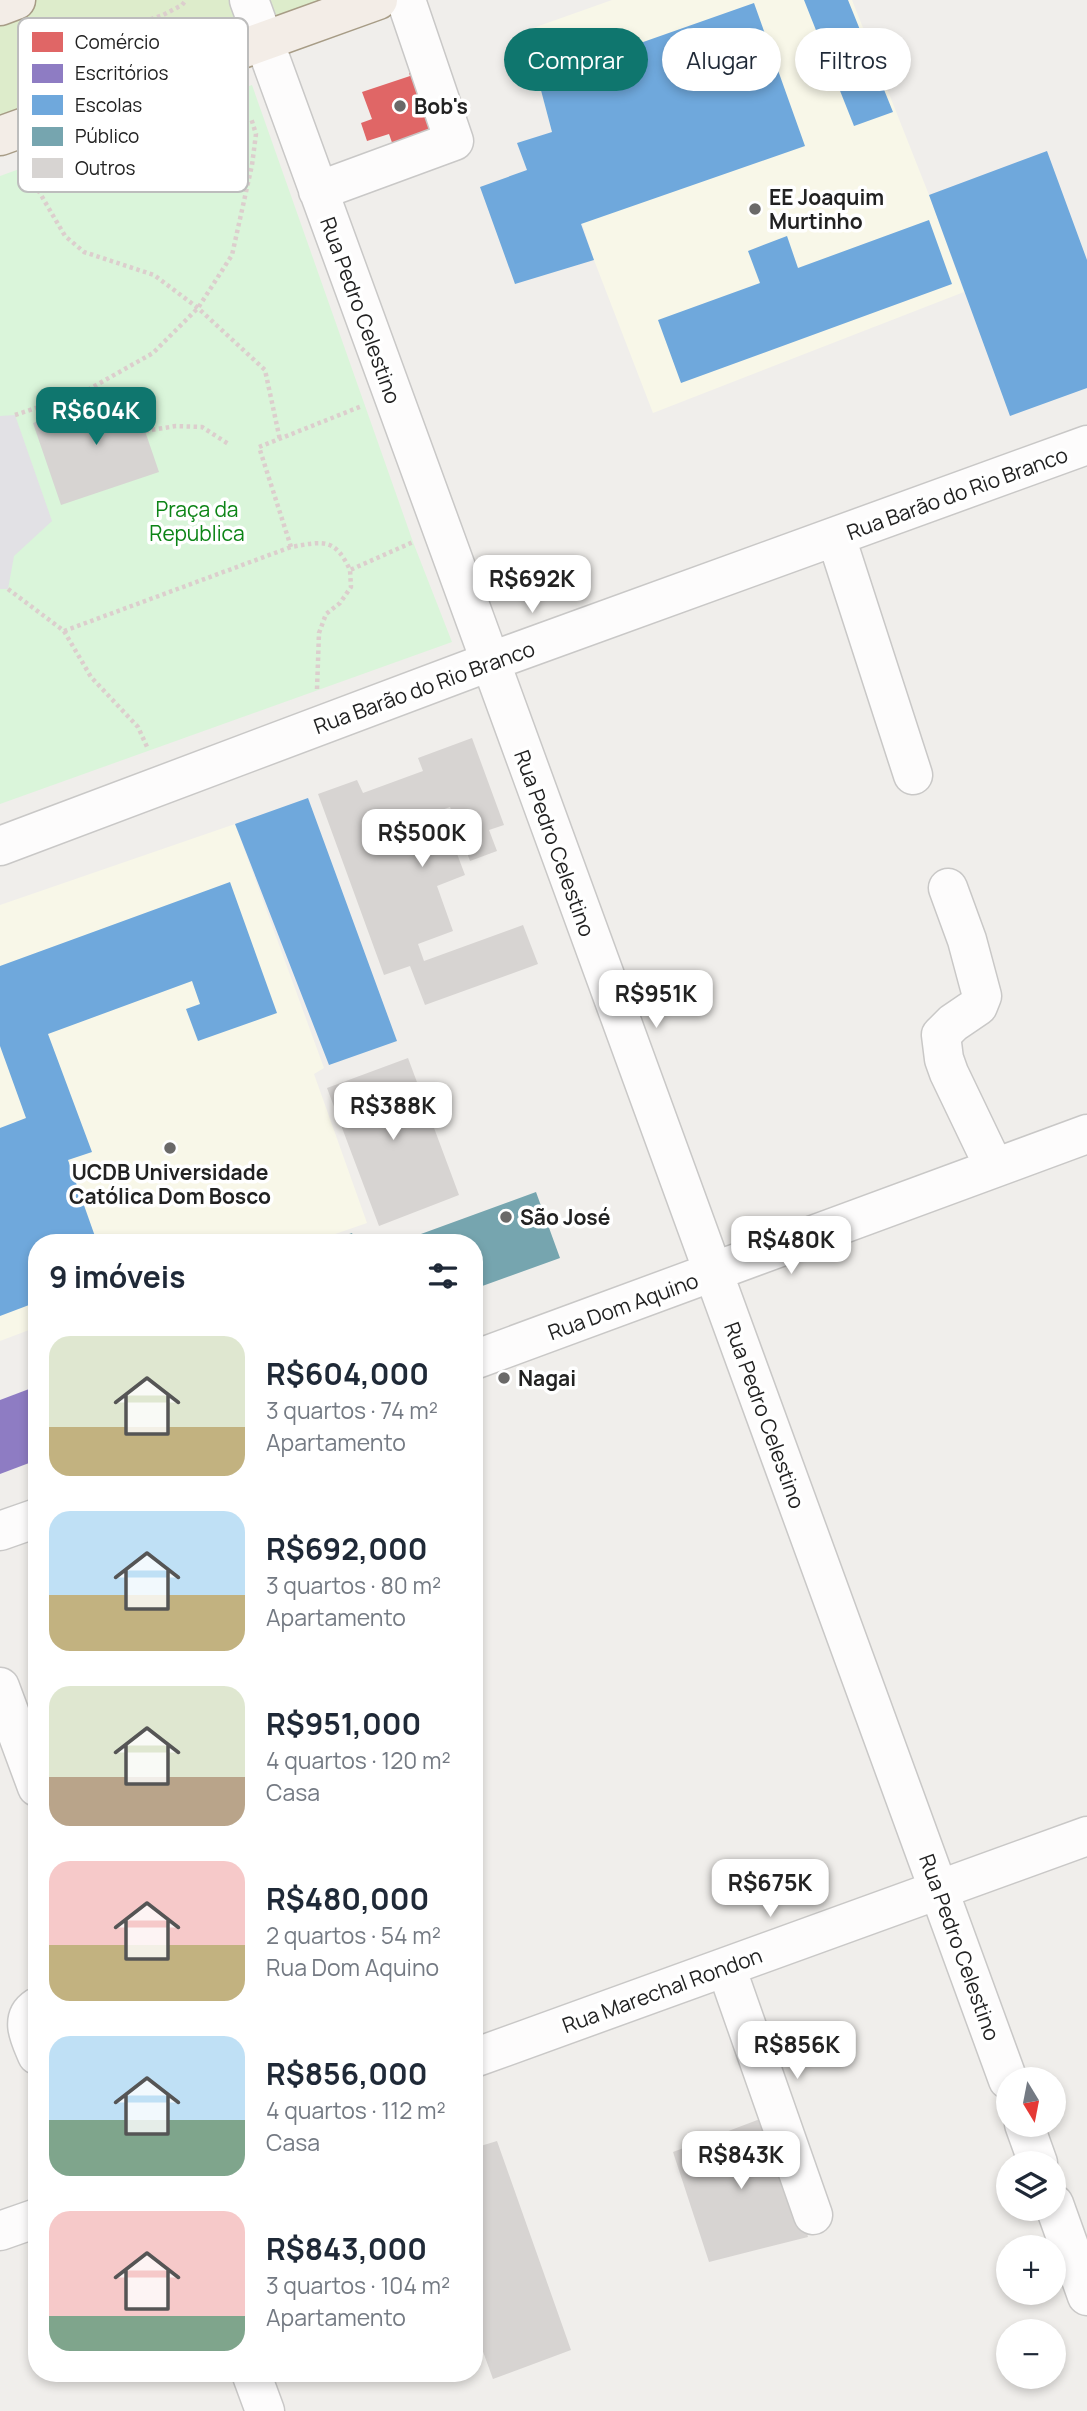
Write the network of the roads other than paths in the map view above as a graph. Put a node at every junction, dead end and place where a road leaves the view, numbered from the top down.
1 (16, 0) edge
2 (249, 0) edge
3 (378, 0) edge
4 (406, 0) edge
5 (0, 6) edge
6 (264, 40) junction
7 (248, 46) edge
8 (18, 129) edge
9 (0, 136) edge
10 (318, 191) junction
11 (1087, 445) edge
12 (836, 537) junction
13 (489, 662) junction
14 (913, 775) dead end
15 (0, 846) edge
16 (948, 888) dead end
17 (1087, 1134) edge
18 (994, 1167) junction
19 (713, 1273) junction
20 (483, 1357) edge
21 (28, 1521) edge
22 (0, 1531) edge
23 (0, 1687) edge
24 (28, 1763) edge
25 (1087, 1836) edge
26 (939, 1890) junction
27 (726, 1967) junction
28 (483, 2055) edge
29 (1003, 2067) edge
30 (813, 2215) dead end
31 (28, 2220) edge
32 (1060, 2221) edge
33 (0, 2231) edge
34 (1087, 2296) edge
35 (254, 2382) edge
36 (265, 2411) edge

1 - 5 main road
2 - 6 street, Rua Pedro Celestino
3 - 6 main road
4 - 10 street
6 - 7 main road
6 - 10 street, Rua Pedro Celestino
8 - 9 main road
10 - 13 street, Rua Pedro Celestino
11 - 12 street, Rua Barão do Rio Branco
12 - 13 street, Rua Barão do Rio Branco
12 - 14 street
13 - 15 street, Rua Barão do Rio Branco
13 - 19 street, Rua Pedro Celestino
16 - 18 street
17 - 18 street, Rua Dom Aquino
18 - 19 street, Rua Dom Aquino
19 - 20 street, Rua Dom Aquino
19 - 26 street, Rua Pedro Celestino
21 - 22 street
23 - 24 street
25 - 26 street, Rua Marechal Rondon
26 - 27 street, Rua Marechal Rondon
26 - 29 street, Rua Pedro Celestino
27 - 28 street, Rua Marechal Rondon
27 - 30 street
31 - 33 street
32 - 34 street
35 - 36 street

